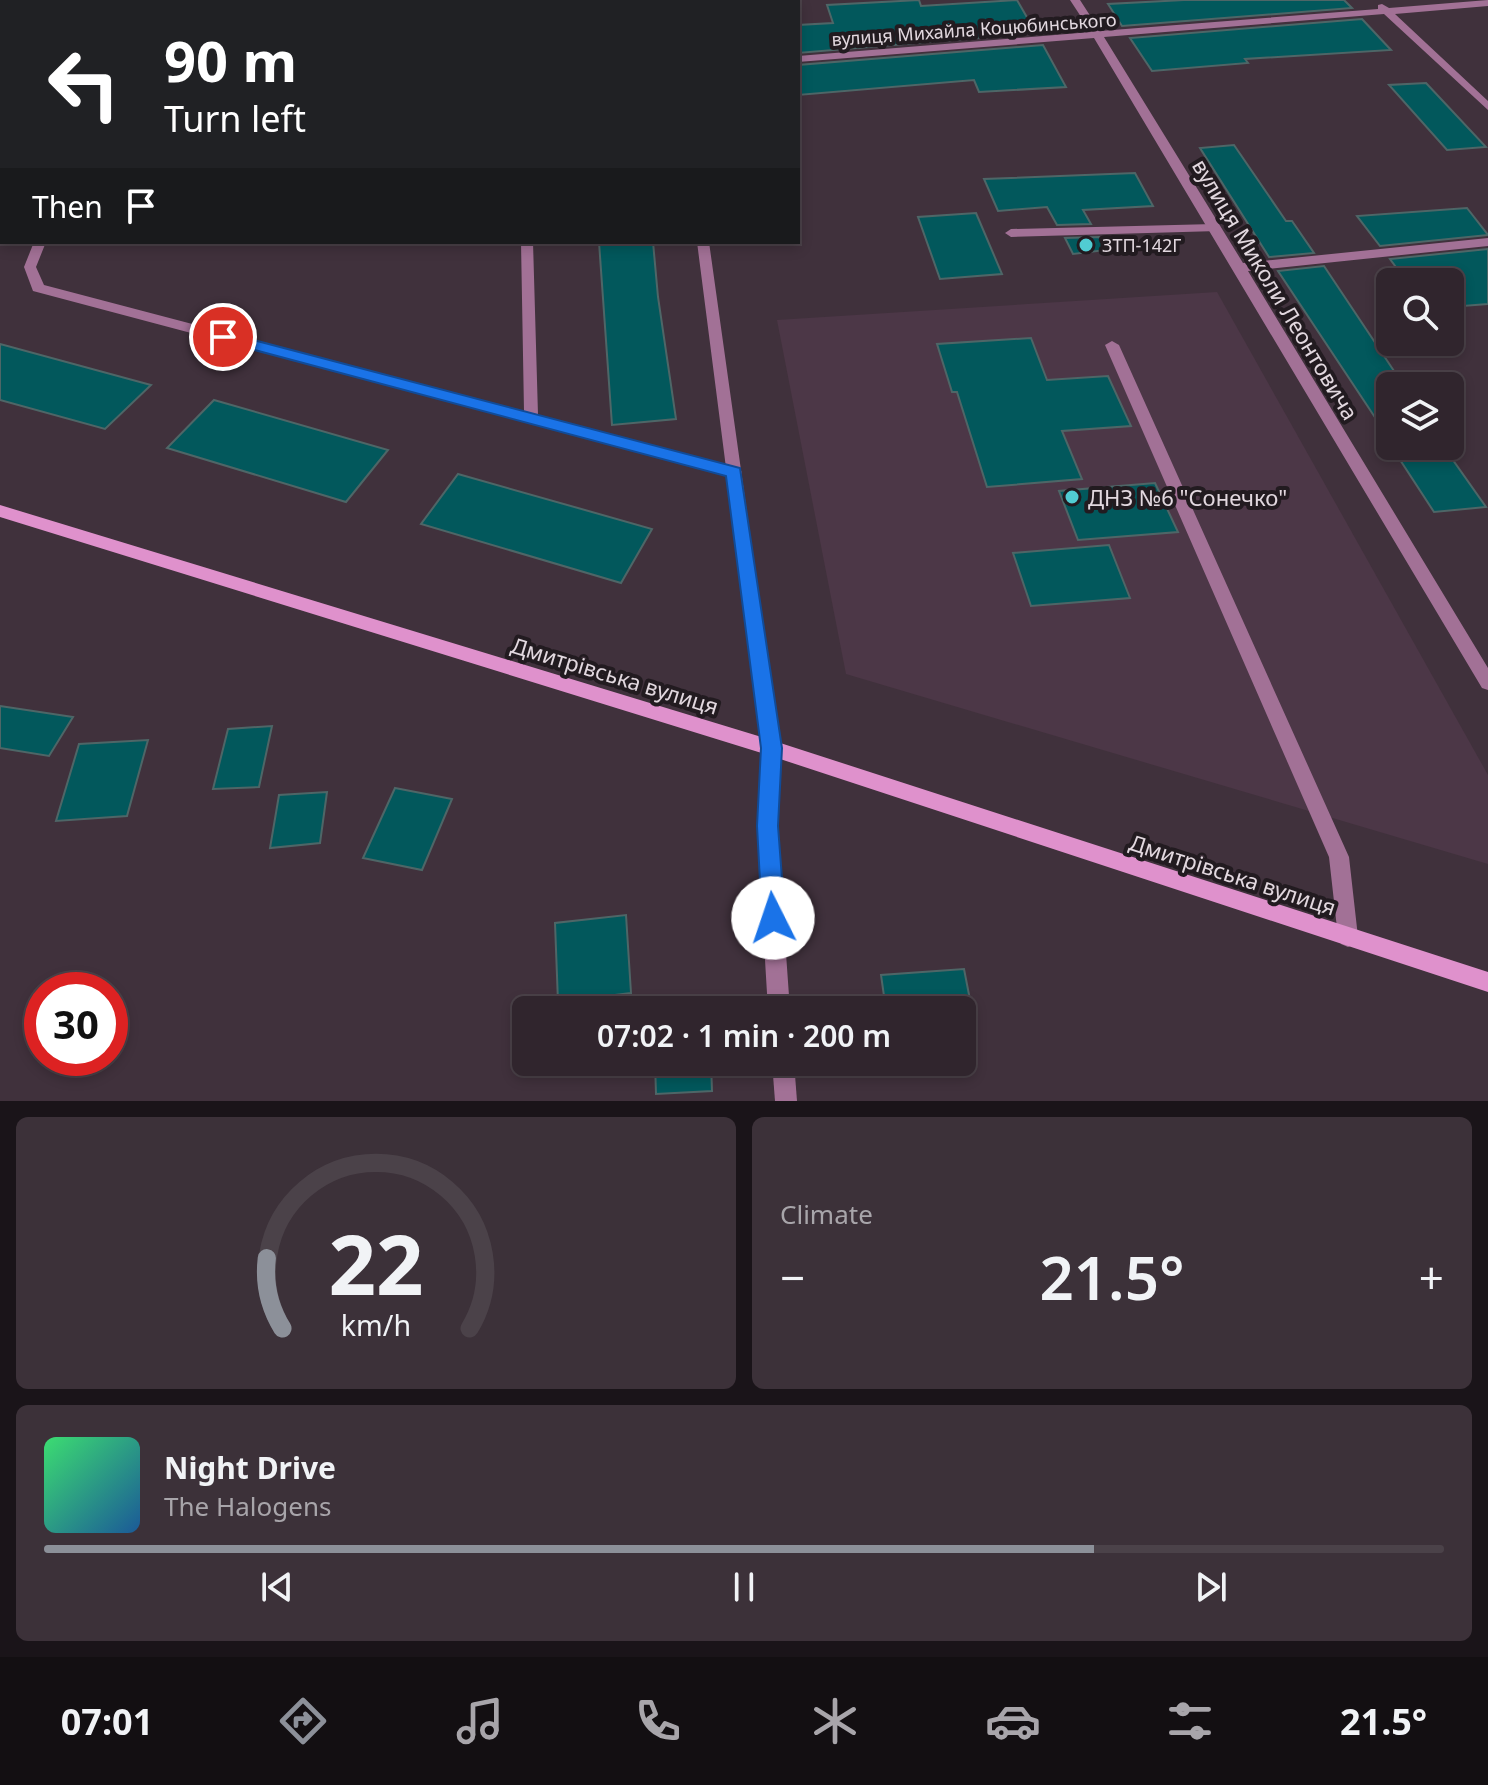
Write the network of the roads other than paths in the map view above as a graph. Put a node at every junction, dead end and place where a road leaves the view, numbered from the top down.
1 (1075, 0) edge
2 (1375, 0) edge
3 (1488, 3) edge
4 (1385, 10) junction
5 (1097, 36) junction
6 (800, 59) edge
7 (1486, 103) edge
8 (1214, 228) junction
9 (1011, 233) dead end
10 (1488, 242) edge
11 (39, 244) edge
12 (527, 244) edge
13 (703, 244) edge
14 (1237, 268) junction
15 (1112, 345) dead end
16 (531, 419) junction
17 (734, 472) junction
18 (0, 511) edge
19 (1488, 683) edge
20 (771, 748) junction
21 (1348, 937) junction
22 (1488, 982) edge
23 (778, 996) edge
24 (784, 1076) edge
25 (786, 1101) edge

1 - 5 street, вулиця Миколи Леонтовича
2 - 4 street
3 - 4 street, вулиця Михайла Коцюбинського
4 - 5 street, вулиця Михайла Коцюбинського
4 - 7 street
5 - 6 street, вулиця Михайла Коцюбинського
5 - 8 street, вулиця Миколи Леонтовича
8 - 9 street
8 - 14 street, вулиця Миколи Леонтовича
10 - 14 street
11 - 16 street
12 - 16 street
13 - 17 street
14 - 19 street, вулиця Миколи Леонтовича
15 - 21 street
16 - 17 street
17 - 20 street
18 - 20 main road, Дмитрівська вулиця
20 - 21 main road, Дмитрівська вулиця
20 - 23 street
21 - 22 main road, Дмитрівська вулиця
24 - 25 street

